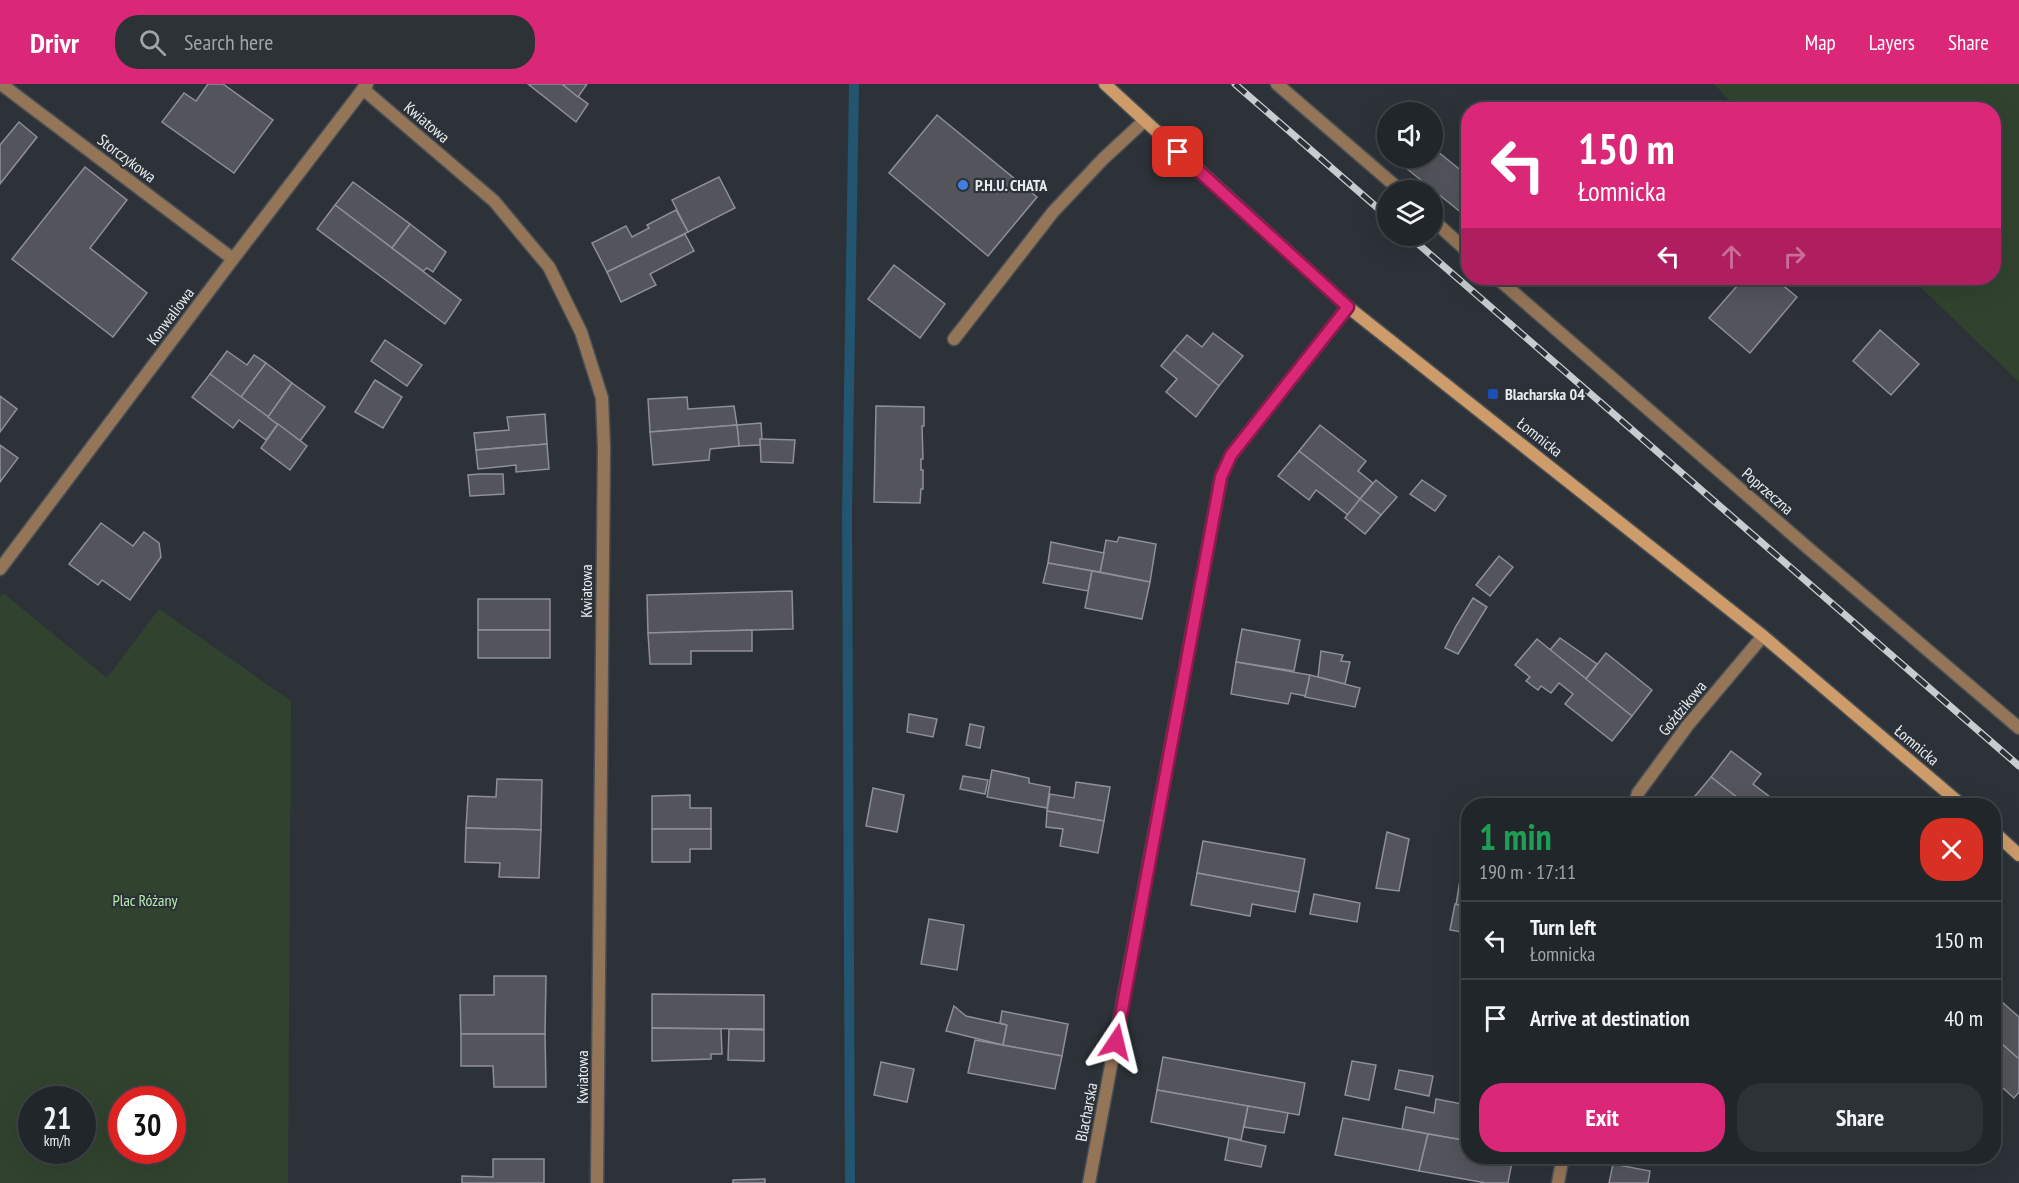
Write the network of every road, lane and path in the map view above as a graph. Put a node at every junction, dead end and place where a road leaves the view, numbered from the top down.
1 (1, 84) edge
2 (1106, 84) edge
3 (1277, 84) edge
4 (365, 87) edge
5 (1144, 122) junction
6 (1388, 180) edge
7 (1443, 229) edge
8 (1461, 246) edge
9 (233, 259) junction
10 (1505, 285) edge
11 (1348, 307) junction
12 (954, 339) dead end
13 (0, 569) edge
14 (1763, 636) junction
15 (2019, 728) edge
16 (1636, 798) edge
17 (1954, 798) edge
18 (2001, 838) edge
19 (2019, 855) edge
20 (1562, 1164) edge
21 (597, 1183) edge
22 (1089, 1183) edge
23 (1558, 1183) edge

1 - 9 street, Storczykowa
2 - 5 street, Łomnicka
3 - 6 street
4 - 9 street, Konwaliowa
4 - 21 street, Kwiatowa
5 - 11 street, Łomnicka
5 - 12 street
7 - 8 street
9 - 13 street, Konwaliowa
10 - 15 street, Poprzeczna
11 - 14 street, Łomnicka
11 - 22 street, Blacharska
14 - 16 street, Goździkowa
14 - 17 street, Łomnicka
18 - 19 street
20 - 23 street

